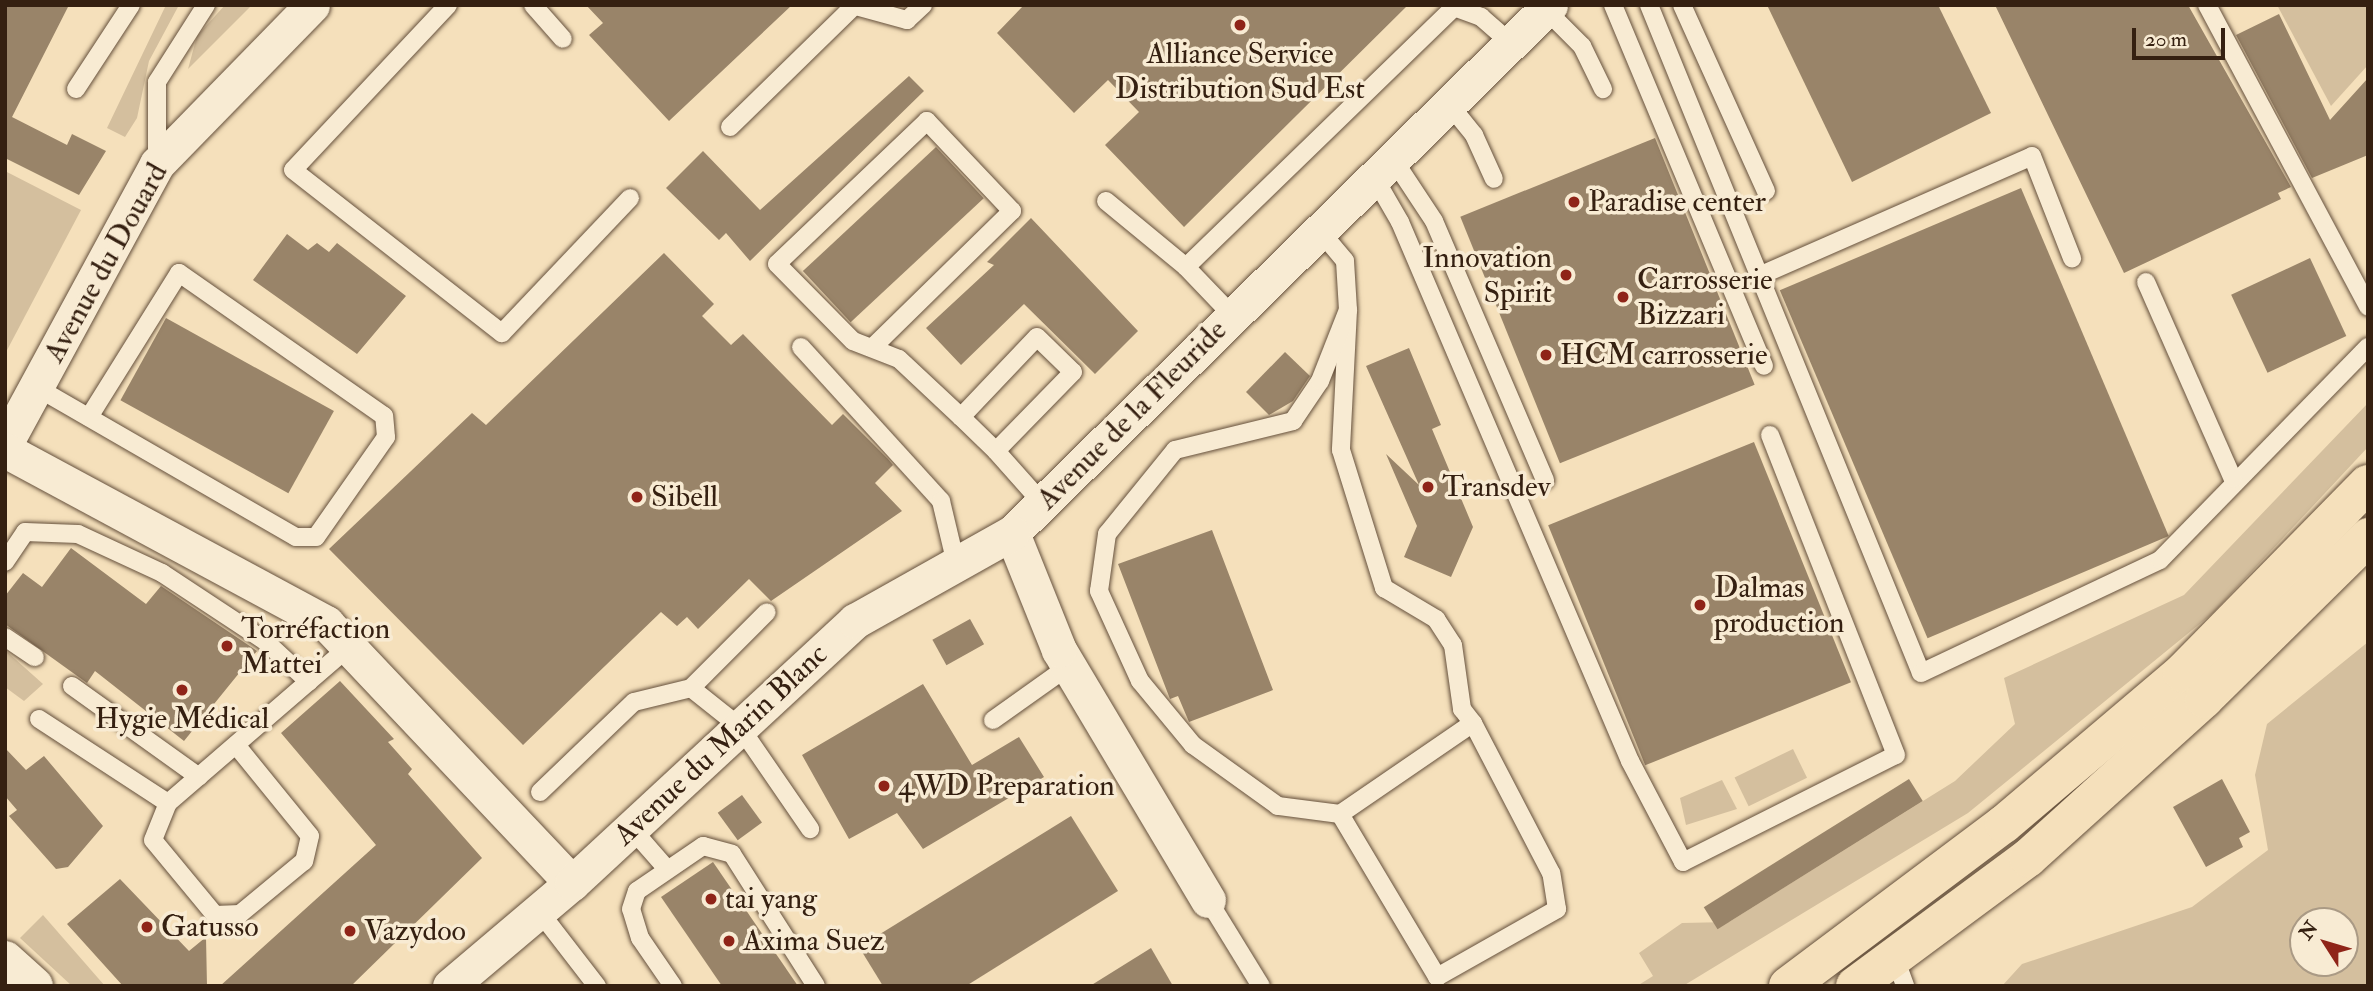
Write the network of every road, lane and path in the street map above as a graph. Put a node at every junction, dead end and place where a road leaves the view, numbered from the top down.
1 (131, 5) edge
2 (206, 5) edge
3 (312, 5) edge
4 (448, 5) edge
5 (533, 5) edge
6 (923, 5) edge
7 (1614, 5) edge
8 (1648, 5) edge
9 (1682, 5) edge
10 (2207, 5) edge
11 (856, 6) edge
12 (1454, 6) edge
13 (1548, 8) edge
14 (563, 39) dead end
15 (1512, 44) junction
16 (76, 89) dead end
17 (1603, 89) dead end
18 (1449, 104) junction
19 (730, 127) dead end
20 (157, 164) junction
21 (1383, 168) junction
22 (1494, 179) dead end
23 (1766, 191) dead end
24 (630, 198) dead end
25 (1106, 201) dead end
26 (1320, 231) junction
27 (2072, 258) dead end
28 (1186, 267) junction
29 (1759, 276) junction
30 (2146, 282) dead end
31 (2368, 307) edge
32 (1348, 310) junction
33 (1233, 315) junction
34 (801, 347) dead end
35 (2368, 347) edge
36 (872, 348) junction
37 (1764, 366) dead end
38 (36, 387) junction
39 (89, 417) junction
40 (961, 417) junction
41 (1770, 435) dead end
42 (5, 443) edge
43 (5, 450) edge
44 (996, 451) junction
45 (2232, 479) junction
46 (1545, 480) dead end
47 (2368, 484) edge
48 (1043, 504) junction
49 (1012, 533) junction
50 (2368, 537) edge
51 (5, 562) edge
52 (957, 568) junction
53 (767, 612) dead end
54 (5, 637) edge
55 (349, 647) junction
56 (35, 657) dead end
57 (1069, 666) junction
58 (309, 682) junction
59 (72, 686) dead end
60 (691, 688) junction
61 (39, 719) dead end
62 (993, 720) dead end
63 (1473, 723) junction
64 (740, 727) junction
65 (236, 745) junction
66 (198, 777) junction
67 (540, 792) dead end
68 (169, 803) junction
69 (1340, 814) junction
70 (631, 828) junction
71 (810, 829) dead end
72 (667, 869) junction
73 (572, 883) junction
74 (1208, 900) joint
75 (539, 911) junction
76 (5, 960) edge
77 (1900, 972) edge
78 (34, 986) edge
79 (450, 986) edge
80 (597, 986) edge
81 (673, 986) edge
82 (816, 986) edge
83 (1261, 986) edge
84 (1788, 986) edge
85 (1855, 986) edge

1 - 16 lane
2 - 20 lane
3 - 20 street, Avenue du Douard
4 - 24 lane
5 - 14 lane
6 - 11 lane
7 - 37 lane
8 - 29 lane
9 - 23 lane
10 - 31 lane
11 - 19 lane
12 - 15 lane
12 - 28 lane
13 - 15 street, Avenue de la Fleuride
13 - 17 lane
15 - 18 street, Avenue de la Fleuride
18 - 21 street, Avenue de la Fleuride
18 - 22 lane
20 - 38 street, Avenue du Douard
21 - 26 street, Avenue de la Fleuride
21 - 41 lane
21 - 46 lane
25 - 28 lane
26 - 32 lane
26 - 33 street, Avenue de la Fleuride
27 - 29 lane
28 - 33 lane
29 - 45 lane
30 - 45 lane
32 - 63 lane
32 - 69 lane
33 - 48 street, Avenue de la Fleuride
34 - 52 lane
35 - 45 lane
36 - 36 lane
36 - 40 lane
38 - 39 lane
38 - 42 street, Avenue du Douard
39 - 39 lane
40 - 44 lane
40 - 44 lane
43 - 55 street
44 - 48 lane
47 - 84 main road
48 - 49 street, Avenue de la Fleuride
49 - 52 street, Avenue du Marin Blanc
49 - 57 street, Avenue de la Fleuride
50 - 77 main road
51 - 58 lane
52 - 64 street, Avenue du Marin Blanc
53 - 60 lane
54 - 56 lane
55 - 58 lane
55 - 73 street
57 - 62 lane
57 - 74 street, Avenue de la Fleuride
58 - 65 lane
59 - 66 lane
60 - 64 lane
60 - 67 lane
61 - 68 lane
63 - 69 lane
63 - 69 lane
64 - 70 street, Avenue du Marin Blanc
64 - 71 lane
65 - 66 lane
65 - 68 lane
66 - 68 lane
70 - 72 lane
70 - 73 street, Avenue du Marin Blanc
72 - 81 lane
72 - 82 lane
73 - 75 street, Avenue du Marin Blanc
74 - 83 lane
75 - 79 street, Avenue du Marin Blanc
75 - 80 lane
76 - 78 street
77 - 85 main road

